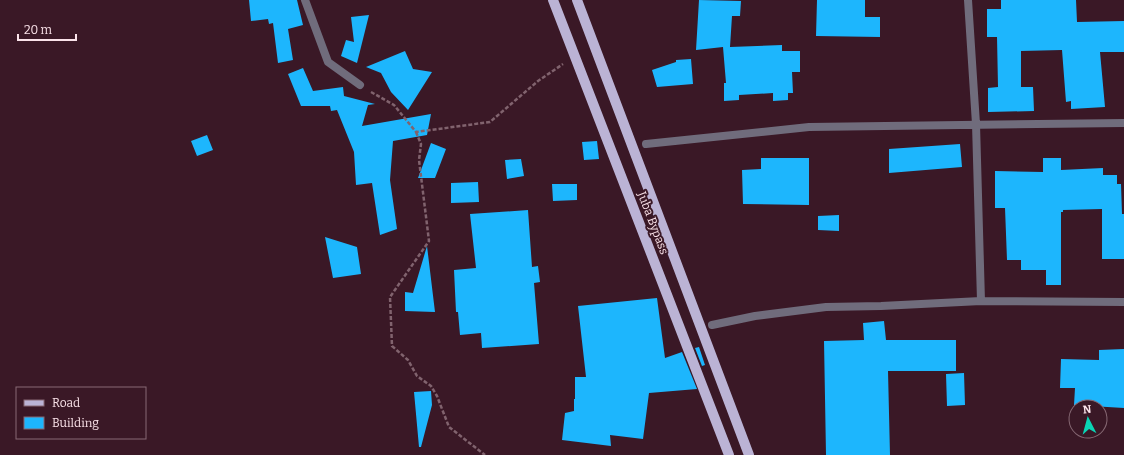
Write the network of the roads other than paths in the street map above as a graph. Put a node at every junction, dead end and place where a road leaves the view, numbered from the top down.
1 (305, 0) edge
2 (553, 0) edge
3 (577, 0) edge
4 (968, 0) edge
5 (360, 85) road end
6 (1124, 123) edge
7 (976, 124) junction
8 (646, 144) dead end
9 (981, 302) junction
10 (1124, 302) edge
11 (712, 325) dead end
12 (729, 455) edge
13 (749, 455) edge

1 - 5 street
2 - 12 main road, Juba Bypass
3 - 13 main road, Juba Bypass
4 - 7 street
6 - 7 street
7 - 8 street
7 - 9 street
9 - 10 street
9 - 11 street

